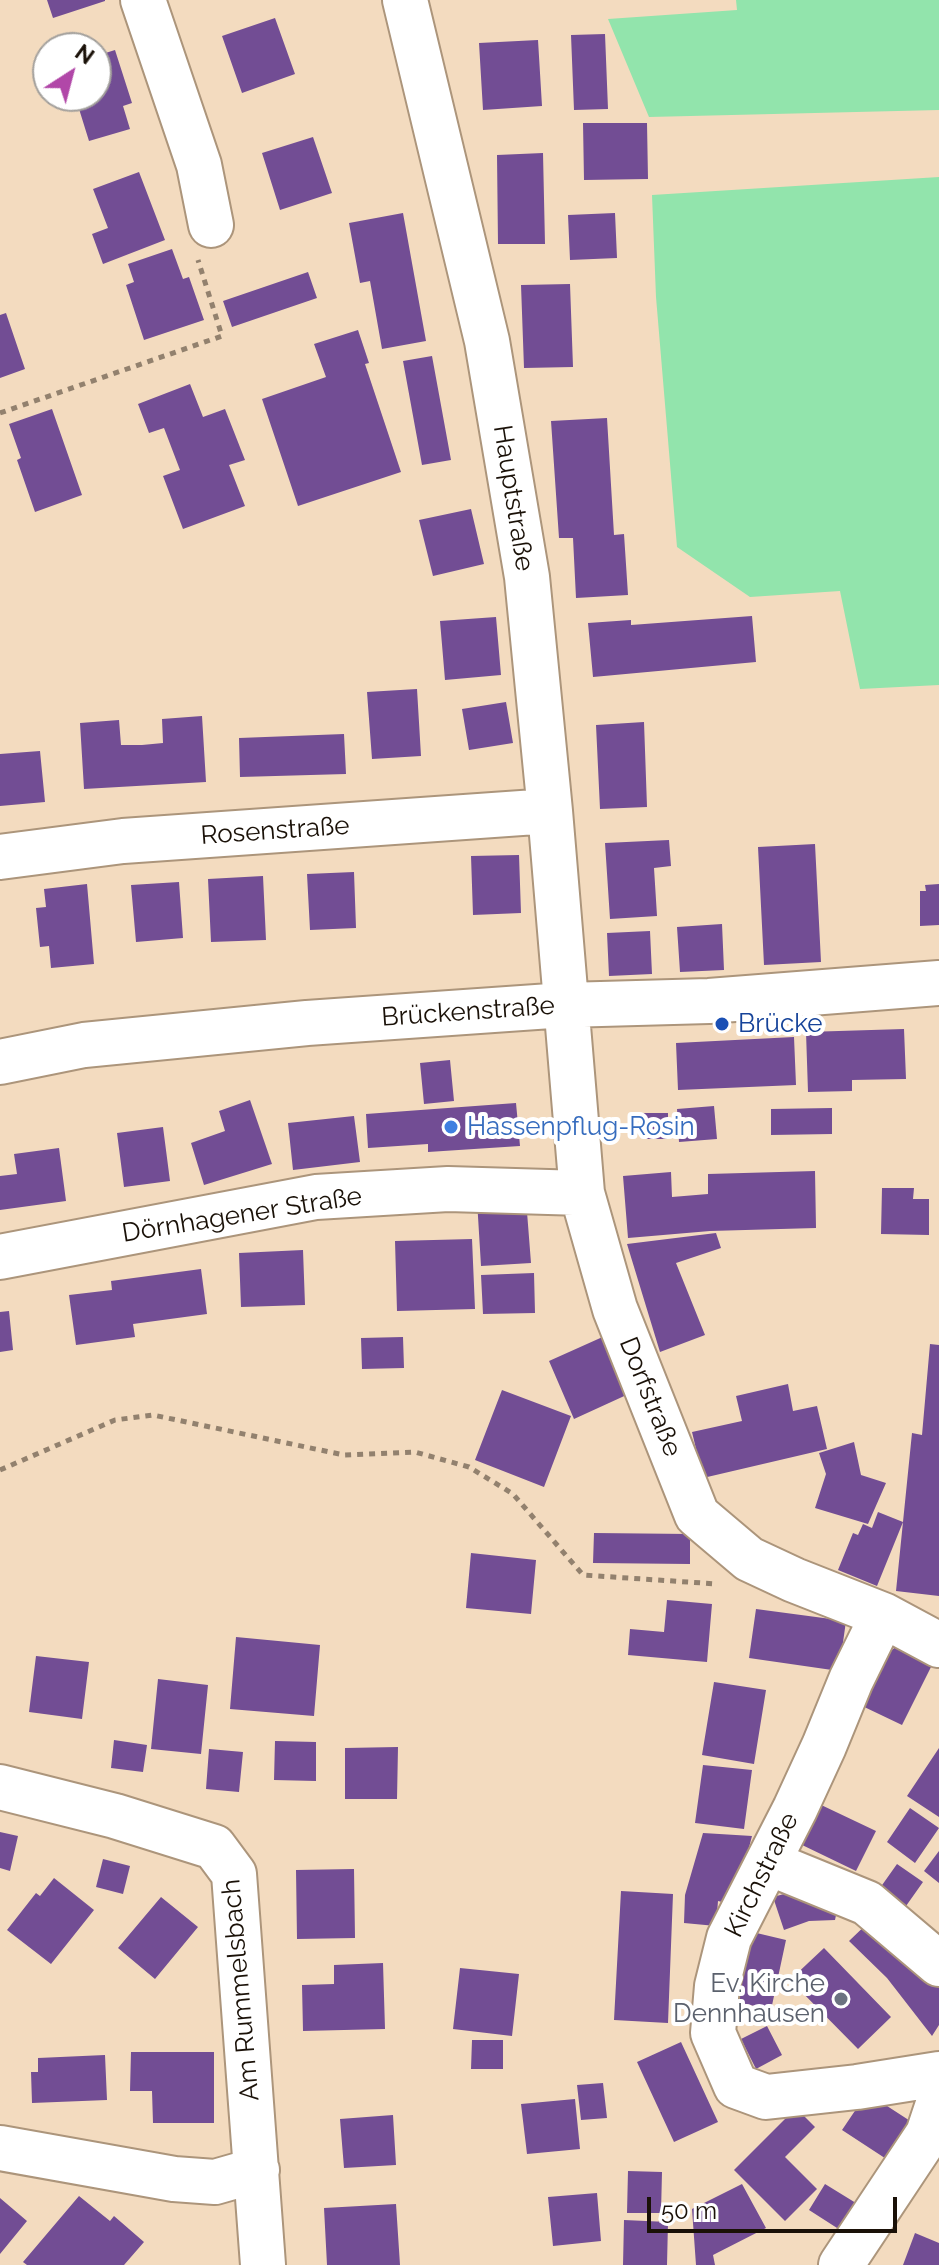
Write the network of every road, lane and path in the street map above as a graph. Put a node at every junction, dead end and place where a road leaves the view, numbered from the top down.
1 (143, 0) edge
2 (405, 0) edge
3 (211, 225) joint
4 (0, 413) edge
5 (550, 811) junction
6 (0, 857) edge
7 (939, 983) edge
8 (565, 1005) junction
9 (0, 1062) edge
10 (582, 1193) junction
11 (0, 1257) edge
12 (0, 1470) edge
13 (762, 1565) junction
14 (883, 1615) junction
15 (939, 1645) edge
16 (0, 1787) edge
17 (769, 1863) junction
18 (939, 1964) edge
19 (939, 2074) edge
20 (939, 2101) edge
21 (0, 2148) edge
22 (257, 2170) junction
23 (263, 2265) edge
24 (841, 2265) edge

1 - 3 street
2 - 5 street, Hauptstraße
3 - 4 path
5 - 6 street, Rosenstraße
5 - 8 street, Hauptstraße
7 - 8 street, Brückenstraße
8 - 9 street, Brückenstraße
8 - 10 street, Dorfstraße
10 - 11 street, Dörnhagener Straße
10 - 13 street, Dorfstraße
12 - 13 path
13 - 14 street, Dorfstraße
14 - 15 street, Dorfstraße
14 - 17 street, Kirchstraße
16 - 22 street, Am Rummelsbach
17 - 18 street
17 - 19 street, Kirchstraße
20 - 24 street
21 - 22 street
22 - 23 street, Am Rummelsbach

